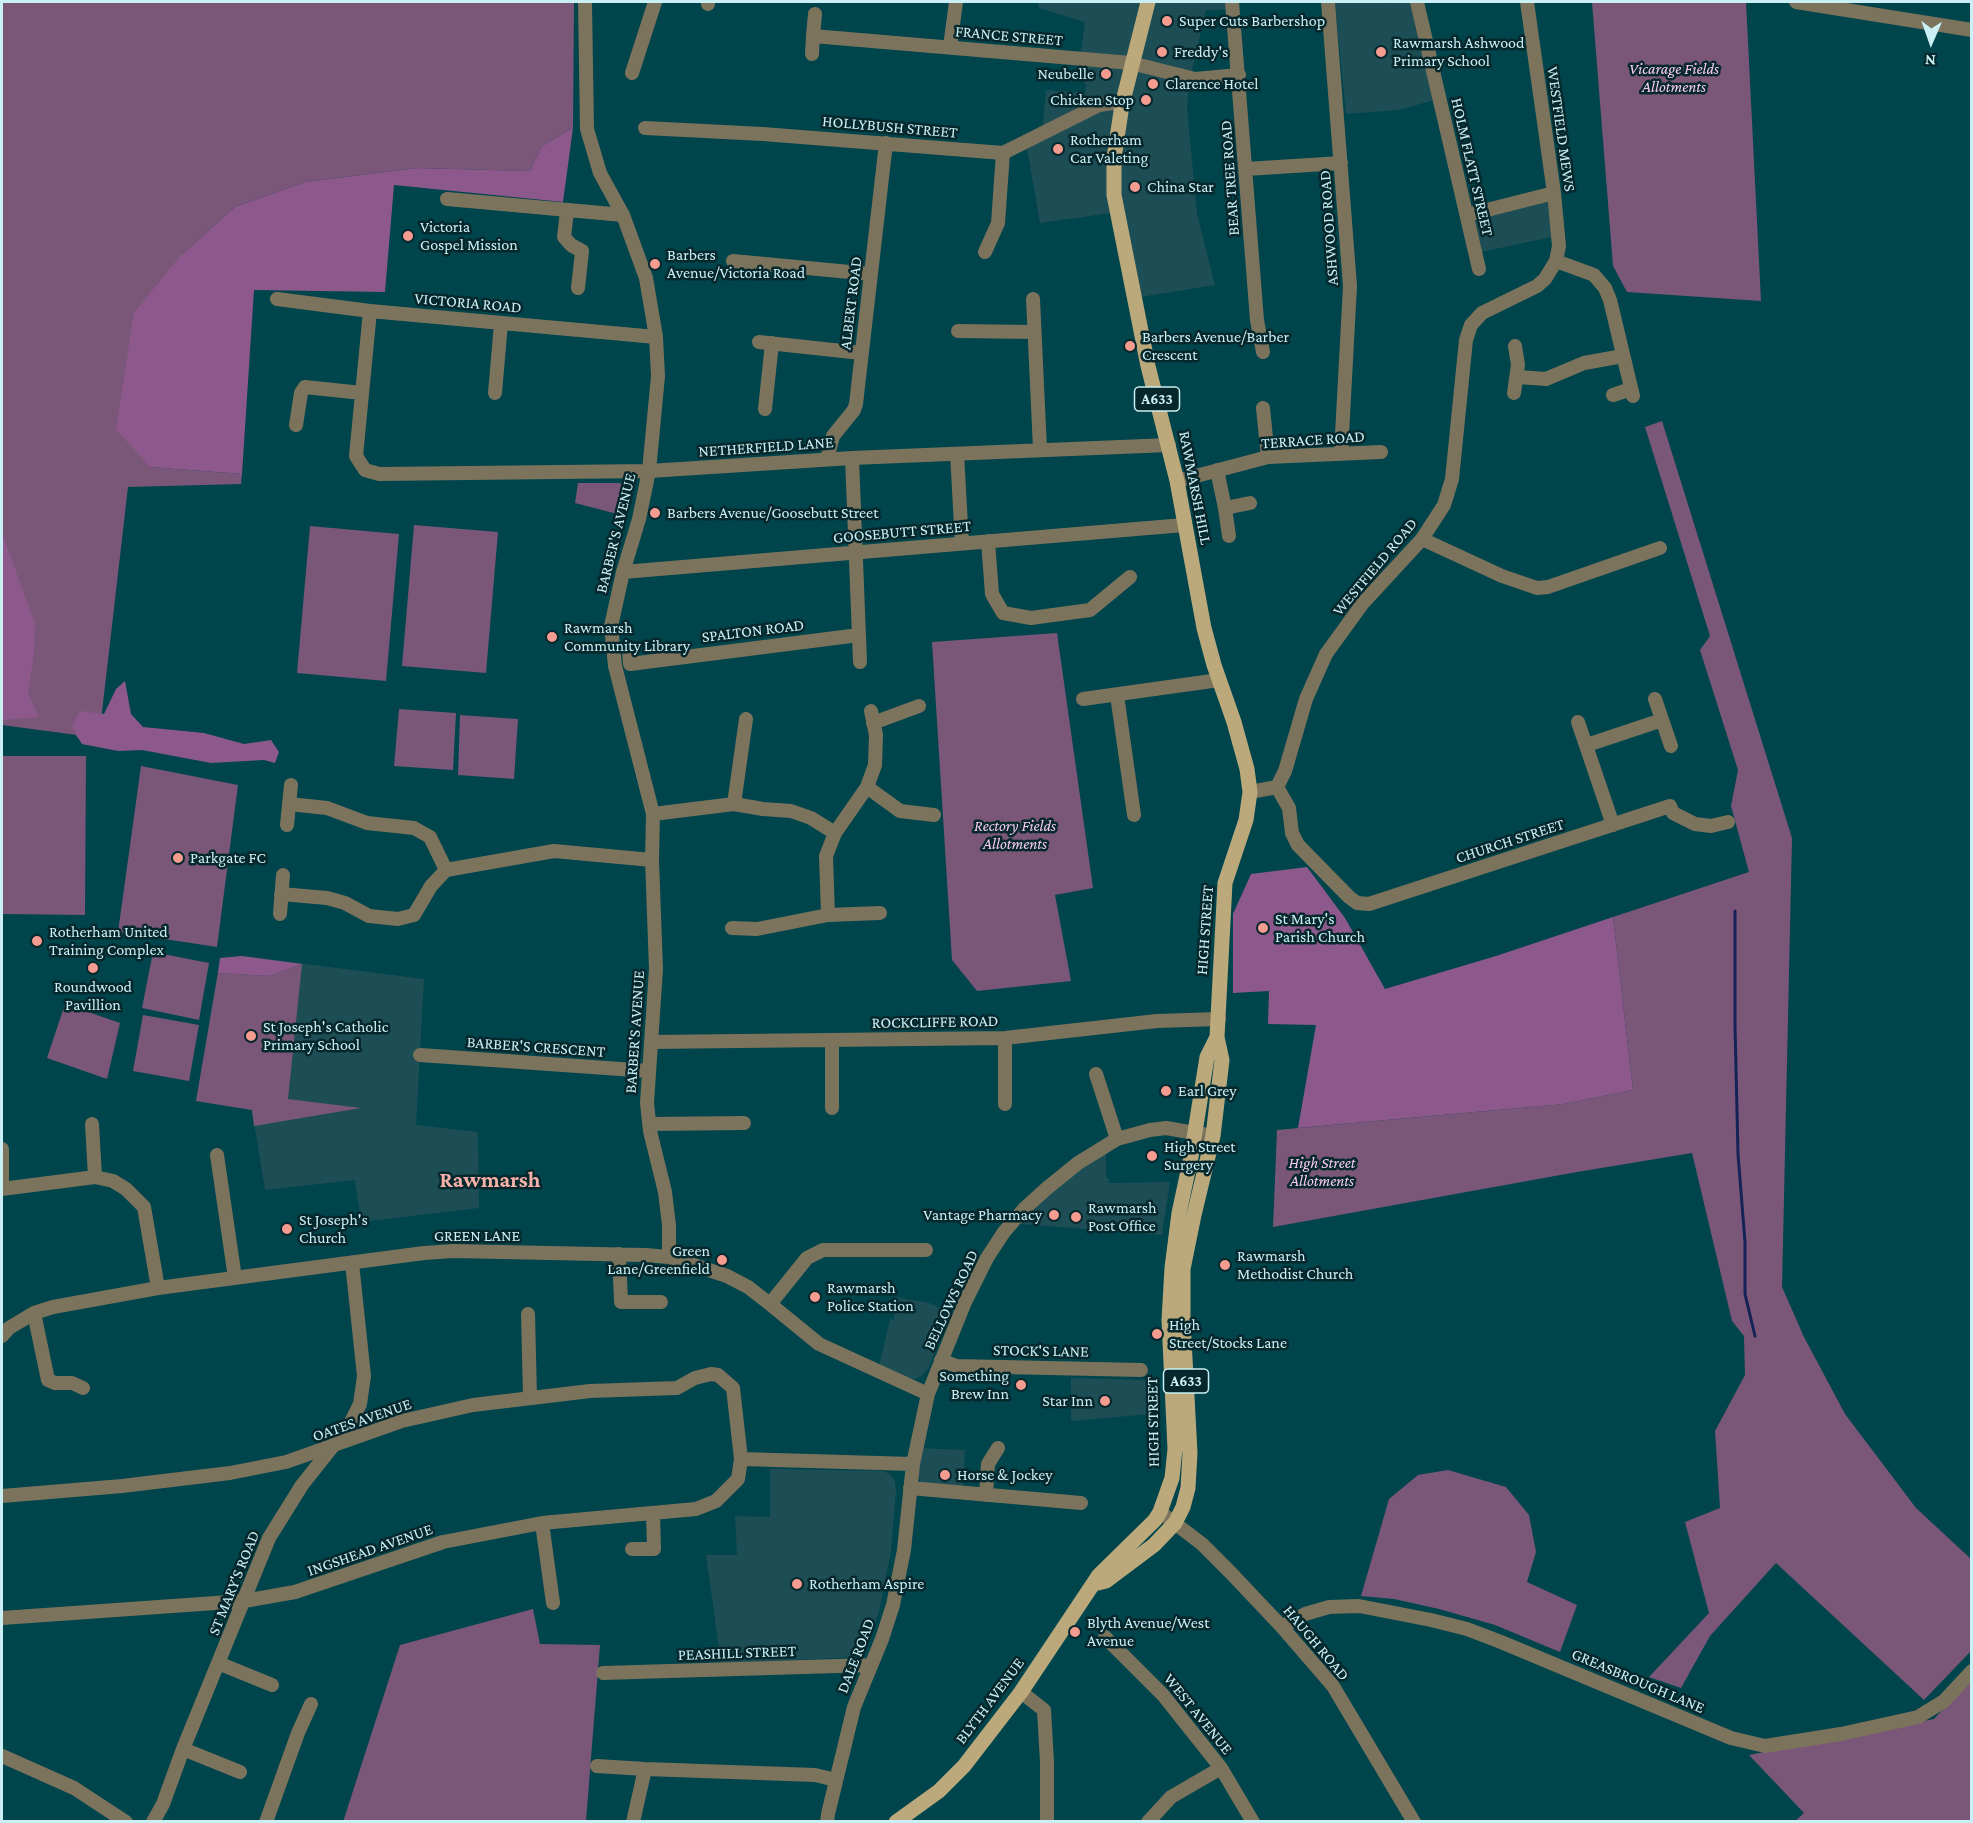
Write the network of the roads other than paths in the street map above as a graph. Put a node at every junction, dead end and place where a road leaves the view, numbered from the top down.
1 (585, 2) edge
2 (655, 2) edge
3 (957, 2) edge
4 (1148, 2) edge
5 (1232, 2) edge
6 (1328, 2) edge
7 (1417, 2) edge
8 (1527, 2) edge
9 (1796, 2) edge
10 (815, 14) dead end
11 (1971, 30) edge
12 (813, 36) junction
13 (950, 47) junction
14 (812, 54) dead end
15 (1131, 63) junction
16 (632, 73) dead end
17 (1239, 75) junction
18 (1121, 110) junction
19 (645, 128) dead end
20 (886, 143) junction
21 (1003, 153) junction
22 (1341, 164) junction
23 (1246, 169) junction
24 (1554, 193) junction
25 (447, 199) dead end
26 (567, 211) junction
27 (623, 215) junction
28 (1467, 215) junction
29 (985, 252) dead end
30 (733, 261) dead end
31 (1556, 261) junction
32 (1479, 269) dead end
33 (871, 274) junction
34 (578, 288) dead end
35 (277, 299) dead end
36 (1033, 299) dead end
37 (369, 311) junction
38 (501, 323) junction
39 (958, 331) dead end
40 (1034, 332) junction
41 (656, 337) junction
42 (1515, 346) dead end
43 (1263, 352) dead end
44 (861, 353) junction
45 (1623, 356) junction
46 (1518, 377) junction
47 (362, 393) junction
48 (495, 393) dead end
49 (1514, 393) dead end
50 (1613, 395) dead end
51 (765, 409) dead end
52 (1260, 416) dead end
53 (296, 425) dead end
54 (1169, 445) junction
55 (1040, 449) junction
56 (1382, 452) dead end
57 (1341, 453) junction
58 (957, 454) junction
59 (1268, 457) junction
60 (852, 458) junction
61 (827, 459) junction
62 (649, 471) junction
63 (1217, 471) junction
64 (1177, 481) junction
65 (1250, 503) dead end
66 (1225, 508) junction
67 (1184, 525) junction
68 (1229, 536) dead end
69 (1422, 540) junction
70 (988, 541) junction
71 (962, 543) junction
72 (1660, 548) dead end
73 (856, 552) junction
74 (623, 572) junction
75 (1130, 578) dead end
76 (859, 634) junction
77 (629, 650) dead end
78 (860, 662) dead end
79 (1219, 680) junction
80 (1117, 695) junction
81 (1083, 699) dead end
82 (1656, 699) dead end
83 (919, 706) dead end
84 (746, 719) dead end
85 (1662, 720) junction
86 (1578, 722) dead end
87 (1587, 745) junction
88 (1671, 746) dead end
89 (291, 785) dead end
90 (867, 787) junction
91 (1277, 787) junction
92 (1250, 792) junction
93 (289, 804) junction
94 (734, 804) junction
95 (653, 814) junction
96 (934, 815) dead end
97 (1134, 815) dead end
98 (1728, 822) dead end
99 (287, 825) dead end
100 (1613, 825) junction
101 (835, 833) junction
102 (652, 860) junction
103 (446, 870) junction
104 (283, 875) dead end
105 (281, 894) junction
106 (880, 913) dead end
107 (280, 914) dead end
108 (828, 915) junction
109 (732, 928) dead end
110 (1218, 1019) junction
111 (1218, 1037) junction
112 (1005, 1038) junction
113 (832, 1040) junction
114 (651, 1042) junction
115 (420, 1055) dead end
116 (649, 1071) junction
117 (1096, 1074) dead end
118 (1005, 1104) dead end
119 (832, 1108) dead end
120 (744, 1123) dead end
121 (92, 1124) dead end
122 (649, 1124) junction
123 (1195, 1132) junction
124 (1213, 1136) junction
125 (1117, 1139) junction
126 (2, 1149) edge
127 (217, 1155) dead end
128 (95, 1177) junction
129 (926, 1250) dead end
130 (619, 1254) junction
131 (669, 1257) junction
132 (352, 1263) junction
133 (235, 1278) junction
134 (158, 1288) junction
135 (662, 1302) dead end
136 (770, 1304) junction
137 (34, 1313) junction
138 (528, 1314) dead end
139 (2, 1336) edge
140 (941, 1360) junction
141 (1141, 1370) dead end
142 (82, 1388) dead end
143 (928, 1394) junction
144 (530, 1397) junction
145 (336, 1444) junction
146 (998, 1448) dead end
147 (741, 1459) junction
148 (913, 1464) junction
149 (910, 1488) junction
150 (986, 1495) junction
151 (2, 1496) edge
152 (1081, 1503) dead end
153 (1160, 1512) junction
154 (653, 1513) junction
155 (542, 1523) junction
156 (1175, 1523) junction
157 (632, 1549) dead end
158 (1094, 1584) junction
159 (243, 1601) junction
160 (553, 1603) dead end
161 (2, 1618) edge
162 (1282, 1627) junction
163 (1105, 1637) dead end
164 (218, 1663) junction
165 (871, 1665) junction
166 (1971, 1671) edge
167 (603, 1673) dead end
168 (272, 1685) dead end
169 (1021, 1692) junction
170 (311, 1704) dead end
171 (183, 1749) junction
172 (2, 1756) edge
173 (597, 1766) dead end
174 (1221, 1768) junction
175 (645, 1769) junction
176 (240, 1772) dead end
177 (836, 1780) junction
178 (126, 1821) edge
179 (153, 1821) edge
180 (266, 1821) edge
181 (633, 1821) edge
182 (827, 1821) edge
183 (896, 1821) edge
184 (1047, 1821) edge
185 (1148, 1821) edge
186 (1253, 1821) edge
187 (1414, 1821) edge

1 - 27 street, BARBER'S AVENUE
2 - 16 street
3 - 13 street
4 - 15 main road, A633
5 - 17 street, BEAR TREE ROAD
6 - 22 street, ASHWOOD ROAD
7 - 28 street, HOLM FLATT STREET
8 - 24 street, WESTFIELD MEWS
9 - 11 street
10 - 12 street
12 - 13 street, FRANCE STREET
12 - 14 street
13 - 15 street, FRANCE STREET
15 - 17 street, FRANCE STREET
15 - 18 main road, A633
17 - 23 street, BEAR TREE ROAD
18 - 21 street
18 - 54 main road, RAWMARSH HILL / A633
19 - 20 street, HOLLYBUSH STREET
20 - 21 street, HOLLYBUSH STREET
20 - 33 street, ALBERT ROAD
21 - 29 street
22 - 23 street
22 - 57 street, ASHWOOD ROAD
23 - 43 street, BEAR TREE ROAD
24 - 28 street
24 - 31 street, WESTFIELD MEWS
25 - 26 street
26 - 27 street
26 - 34 street
27 - 41 street, BARBER'S AVENUE
28 - 32 street, HOLM FLATT STREET
30 - 33 street
31 - 45 street
31 - 69 street, WESTFIELD ROAD
33 - 44 street, ALBERT ROAD
35 - 37 street, VICTORIA ROAD
36 - 40 street
37 - 38 street, VICTORIA ROAD
37 - 47 street
38 - 41 street, VICTORIA ROAD
38 - 48 street
39 - 40 street
40 - 55 street
41 - 62 street, BARBER'S AVENUE
42 - 46 street
44 - 51 street
44 - 61 street, ALBERT ROAD
45 - 46 street
45 - 50 street
46 - 49 street
47 - 53 street
47 - 62 street, NETHERFIELD LANE
52 - 59 street
54 - 55 street, NETHERFIELD LANE
54 - 64 main road, RAWMARSH HILL / A633
55 - 58 street, NETHERFIELD LANE
56 - 57 street, TERRACE ROAD
57 - 59 street, TERRACE ROAD
58 - 60 street, NETHERFIELD LANE
58 - 71 street
59 - 63 street, TERRACE ROAD
60 - 61 street, NETHERFIELD LANE
60 - 73 street
61 - 62 street, NETHERFIELD LANE
62 - 74 street, BARBER'S AVENUE
63 - 64 street, TERRACE ROAD
63 - 66 street
64 - 67 main road, RAWMARSH HILL / A633
65 - 66 street
66 - 68 street
67 - 70 street, GOOSEBUTT STREET
67 - 79 main road, RAWMARSH HILL / A633
69 - 72 street
69 - 91 street, WESTFIELD ROAD
70 - 71 street, GOOSEBUTT STREET
70 - 75 street
71 - 73 street, GOOSEBUTT STREET
73 - 74 street, GOOSEBUTT STREET
73 - 76 street
74 - 95 street, BARBER'S AVENUE
76 - 77 street, SPALTON ROAD
76 - 78 street
79 - 80 street
79 - 92 main road, RAWMARSH HILL / A633
80 - 81 street
80 - 97 street
82 - 85 street
83 - 90 street
84 - 94 street
85 - 87 street
85 - 88 street
86 - 87 street
87 - 100 street
89 - 93 street
90 - 96 street
90 - 101 street
91 - 92 street
91 - 100 street, CHURCH STREET
92 - 110 main road, HIGH STREET / A633
93 - 99 street
93 - 103 street
94 - 95 street
94 - 101 street
95 - 102 street, BARBER'S AVENUE
98 - 100 street, CHURCH STREET
101 - 108 street
102 - 103 street
102 - 114 street, BARBER'S AVENUE
103 - 105 street
104 - 105 street
105 - 107 street
106 - 108 street
108 - 109 street
110 - 111 main road, HIGH STREET / A633
110 - 112 street, ROCKCLIFFE ROAD
111 - 123 main road, HIGH STREET / A633
111 - 124 main road, HIGH STREET / A633
112 - 113 street, ROCKCLIFFE ROAD
112 - 118 street
113 - 114 street, ROCKCLIFFE ROAD
113 - 119 street
114 - 116 street, BARBER'S AVENUE
115 - 116 street, BARBER'S CRESCENT
116 - 122 street, BARBER'S AVENUE
117 - 125 street
120 - 122 street
121 - 128 street
122 - 131 street, BARBER'S AVENUE
123 - 124 street, BELLOWS ROAD
123 - 125 street, BELLOWS ROAD
123 - 153 main road, HIGH STREET / A633
124 - 156 main road, HIGH STREET / A633
125 - 140 street, BELLOWS ROAD
126 - 128 street
127 - 133 street
128 - 134 street
129 - 136 street
130 - 131 street, GREEN LANE
130 - 132 street, GREEN LANE
130 - 135 street
131 - 136 street, GREEN LANE
132 - 133 street, GREEN LANE
132 - 145 street, ST MARY'S ROAD
133 - 134 street, GREEN LANE
134 - 137 street, GREEN LANE
136 - 143 street, GREEN LANE
137 - 139 street, GREEN LANE
137 - 142 street
138 - 144 street
140 - 141 street, STOCK'S LANE
140 - 143 street, BELLOWS ROAD
143 - 148 street, DALE ROAD
144 - 145 street, OATES AVENUE
144 - 147 street, OATES AVENUE
145 - 151 street, OATES AVENUE
145 - 159 street, ST MARY'S ROAD
146 - 150 street
147 - 148 street
147 - 154 street, INGSHEAD AVENUE
148 - 149 street, DALE ROAD
149 - 150 street
149 - 165 street, DALE ROAD
150 - 152 street
153 - 156 street, HAUGH ROAD
153 - 158 main road, HIGH STREET / A633
154 - 155 street, INGSHEAD AVENUE
154 - 157 street
155 - 159 street, INGSHEAD AVENUE
155 - 160 street
156 - 158 main road, HIGH STREET / A633
156 - 162 street, HAUGH ROAD
158 - 169 main road, BLYTH AVENUE / A633
159 - 161 street, INGSHEAD AVENUE
159 - 164 street, ST MARY'S ROAD
162 - 166 street, GREASBROUGH LANE
162 - 187 street, HAUGH ROAD
163 - 174 street, WEST AVENUE
164 - 168 street
164 - 171 street, ST MARY'S ROAD
165 - 167 street, PEASHILL STREET
165 - 177 street, DALE ROAD
169 - 183 main road, BLYTH AVENUE / A633
169 - 184 street
170 - 180 street
171 - 176 street
171 - 179 street, ST MARY'S ROAD
172 - 178 street
173 - 175 street
174 - 185 street
174 - 186 street, WEST AVENUE
175 - 177 street
175 - 181 street
177 - 182 street, DALE ROAD

